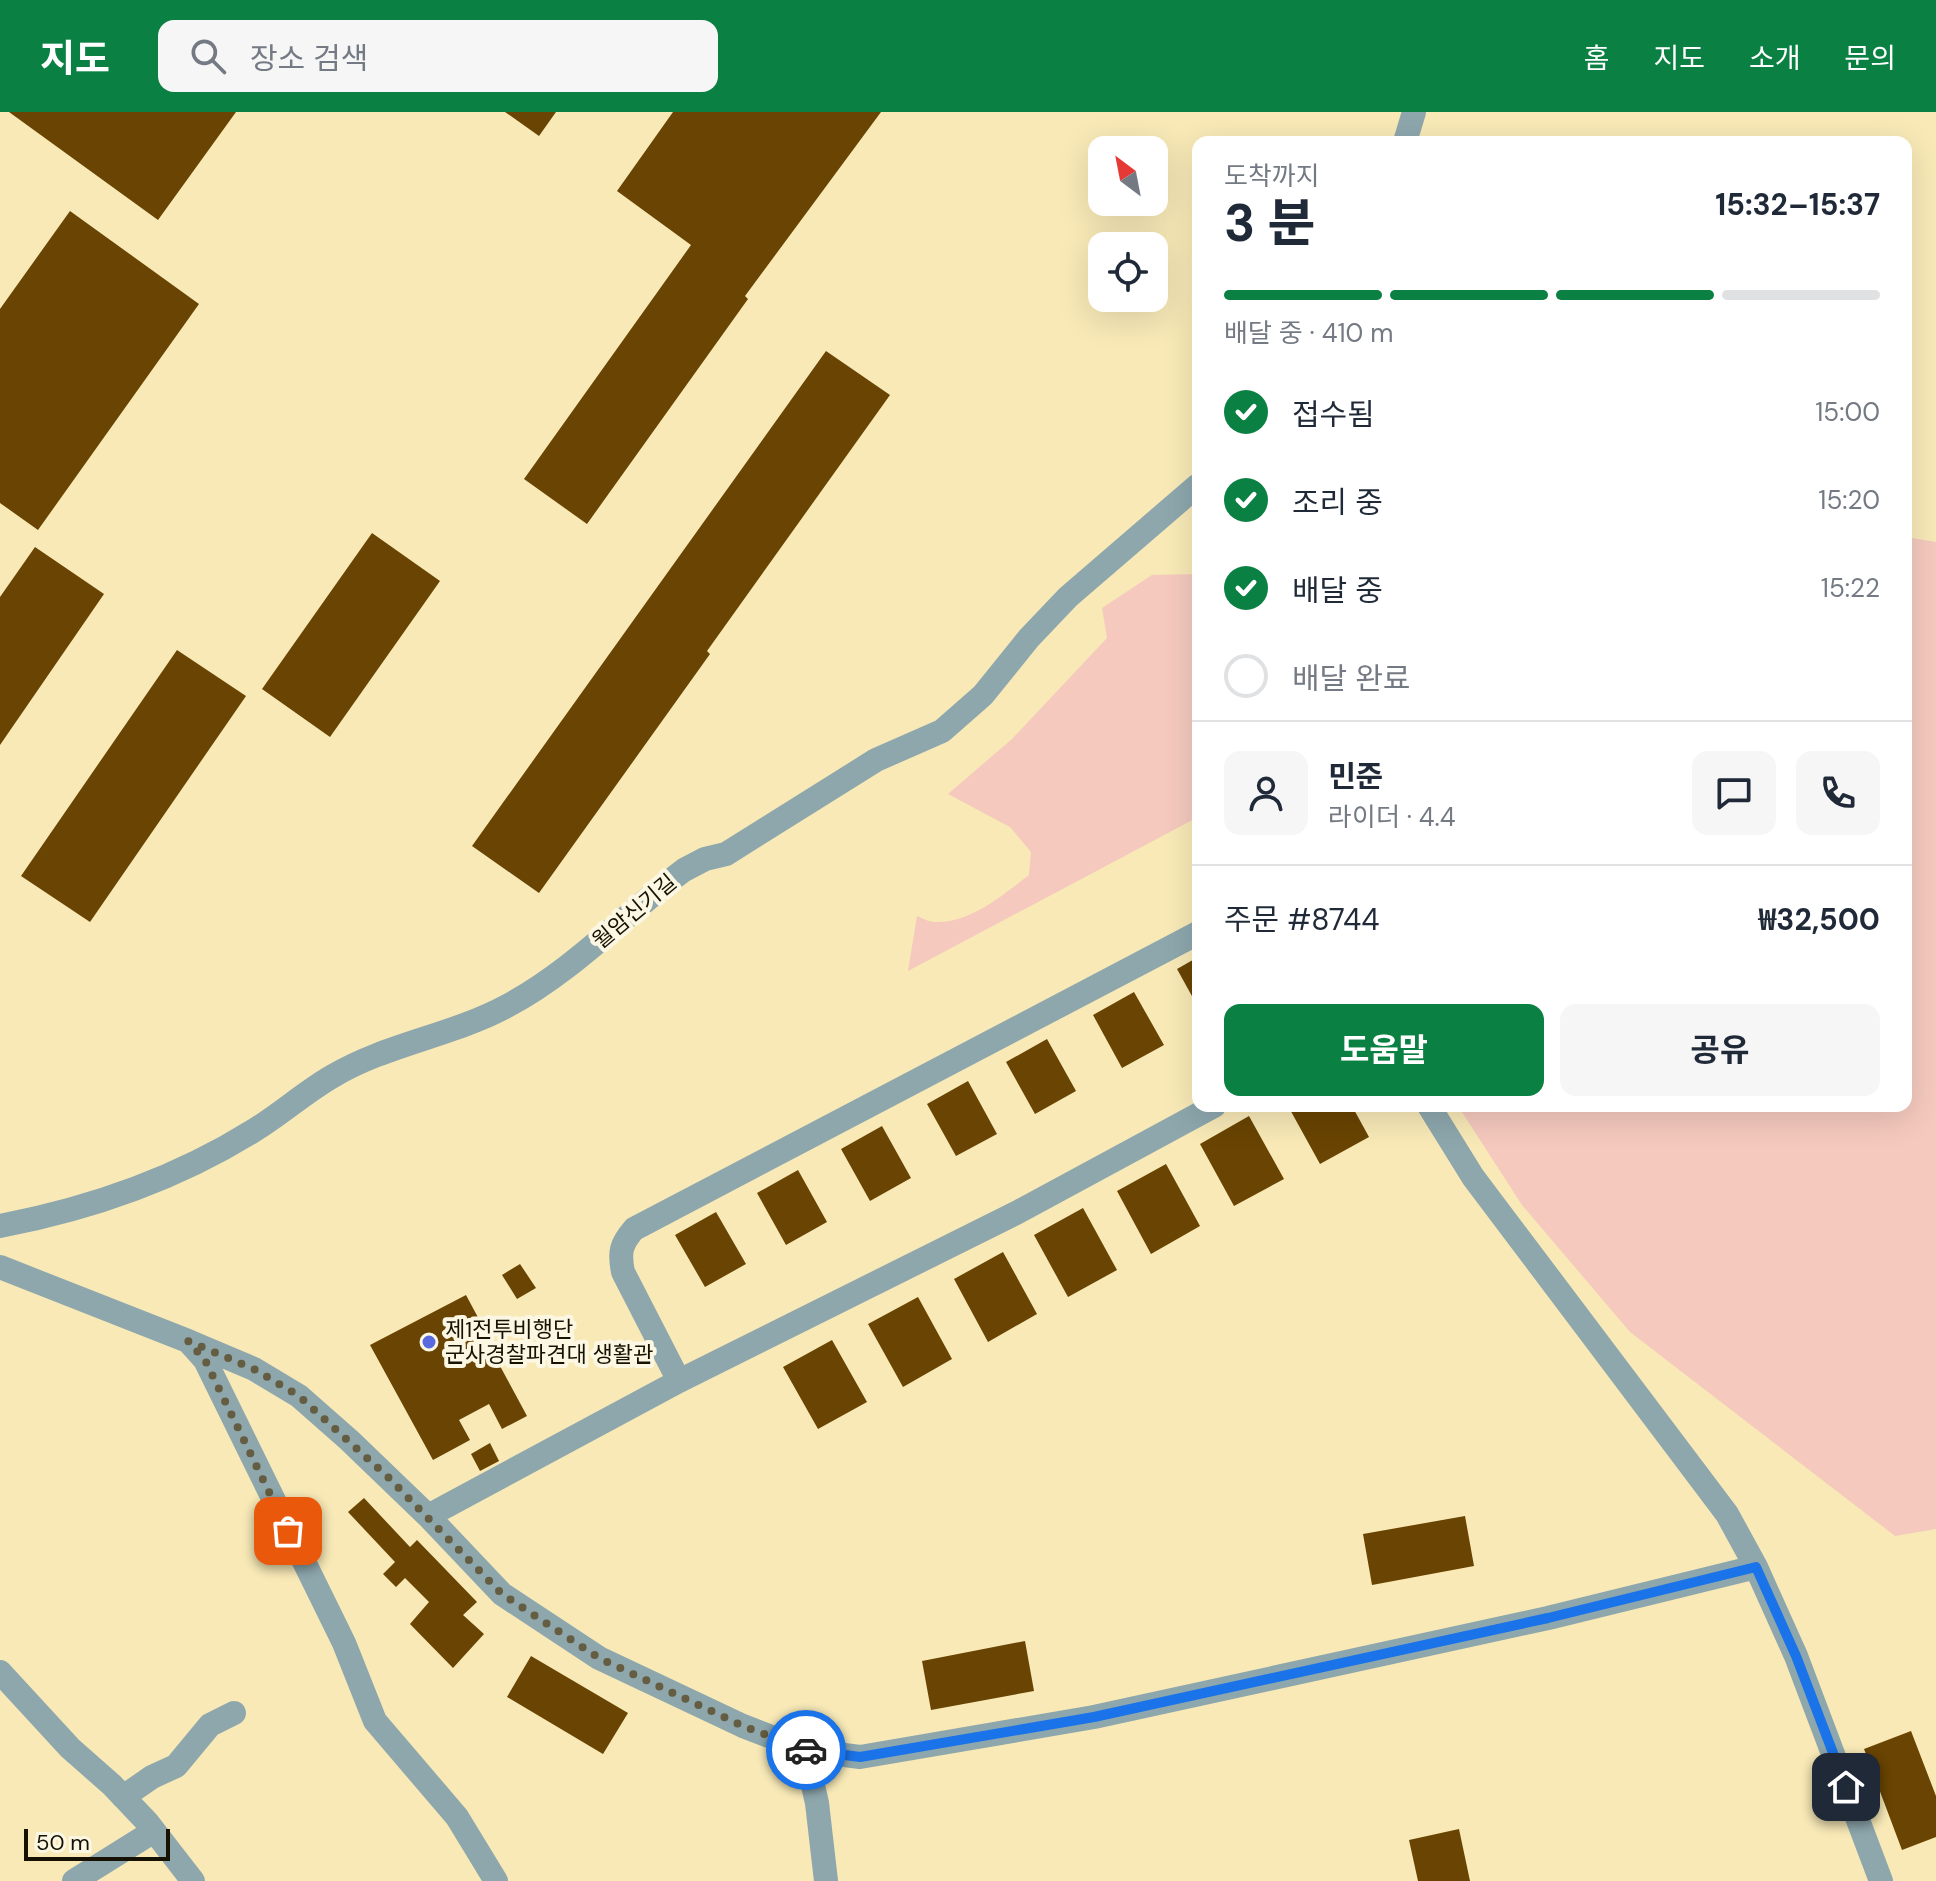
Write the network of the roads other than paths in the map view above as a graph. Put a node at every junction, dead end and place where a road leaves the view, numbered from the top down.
1 (1414, 112) edge
2 (1407, 136) edge
3 (1192, 490) edge
4 (1192, 936) edge
5 (1203, 1112) edge
6 (1433, 1112) edge
7 (0, 1226) edge
8 (0, 1267) edge
9 (188, 1341) junction
10 (679, 1381) junction
11 (428, 1516) junction
12 (1756, 1567) junction
13 (0, 1672) edge
14 (234, 1713) dead end
15 (805, 1750) junction
16 (123, 1797) junction
17 (154, 1831) junction
18 (74, 1881) edge
19 (193, 1881) edge
20 (496, 1881) edge
21 (826, 1881) edge
22 (1881, 1881) edge

1 - 2 street
3 - 7 street, 월암신기길
4 - 10 street
5 - 10 street
6 - 12 street
8 - 9 street
9 - 11 street
9 - 20 street
10 - 11 street
11 - 15 street
12 - 15 street
12 - 22 street
13 - 16 street
14 - 16 street
15 - 21 street
16 - 17 street
17 - 18 street
17 - 19 street

